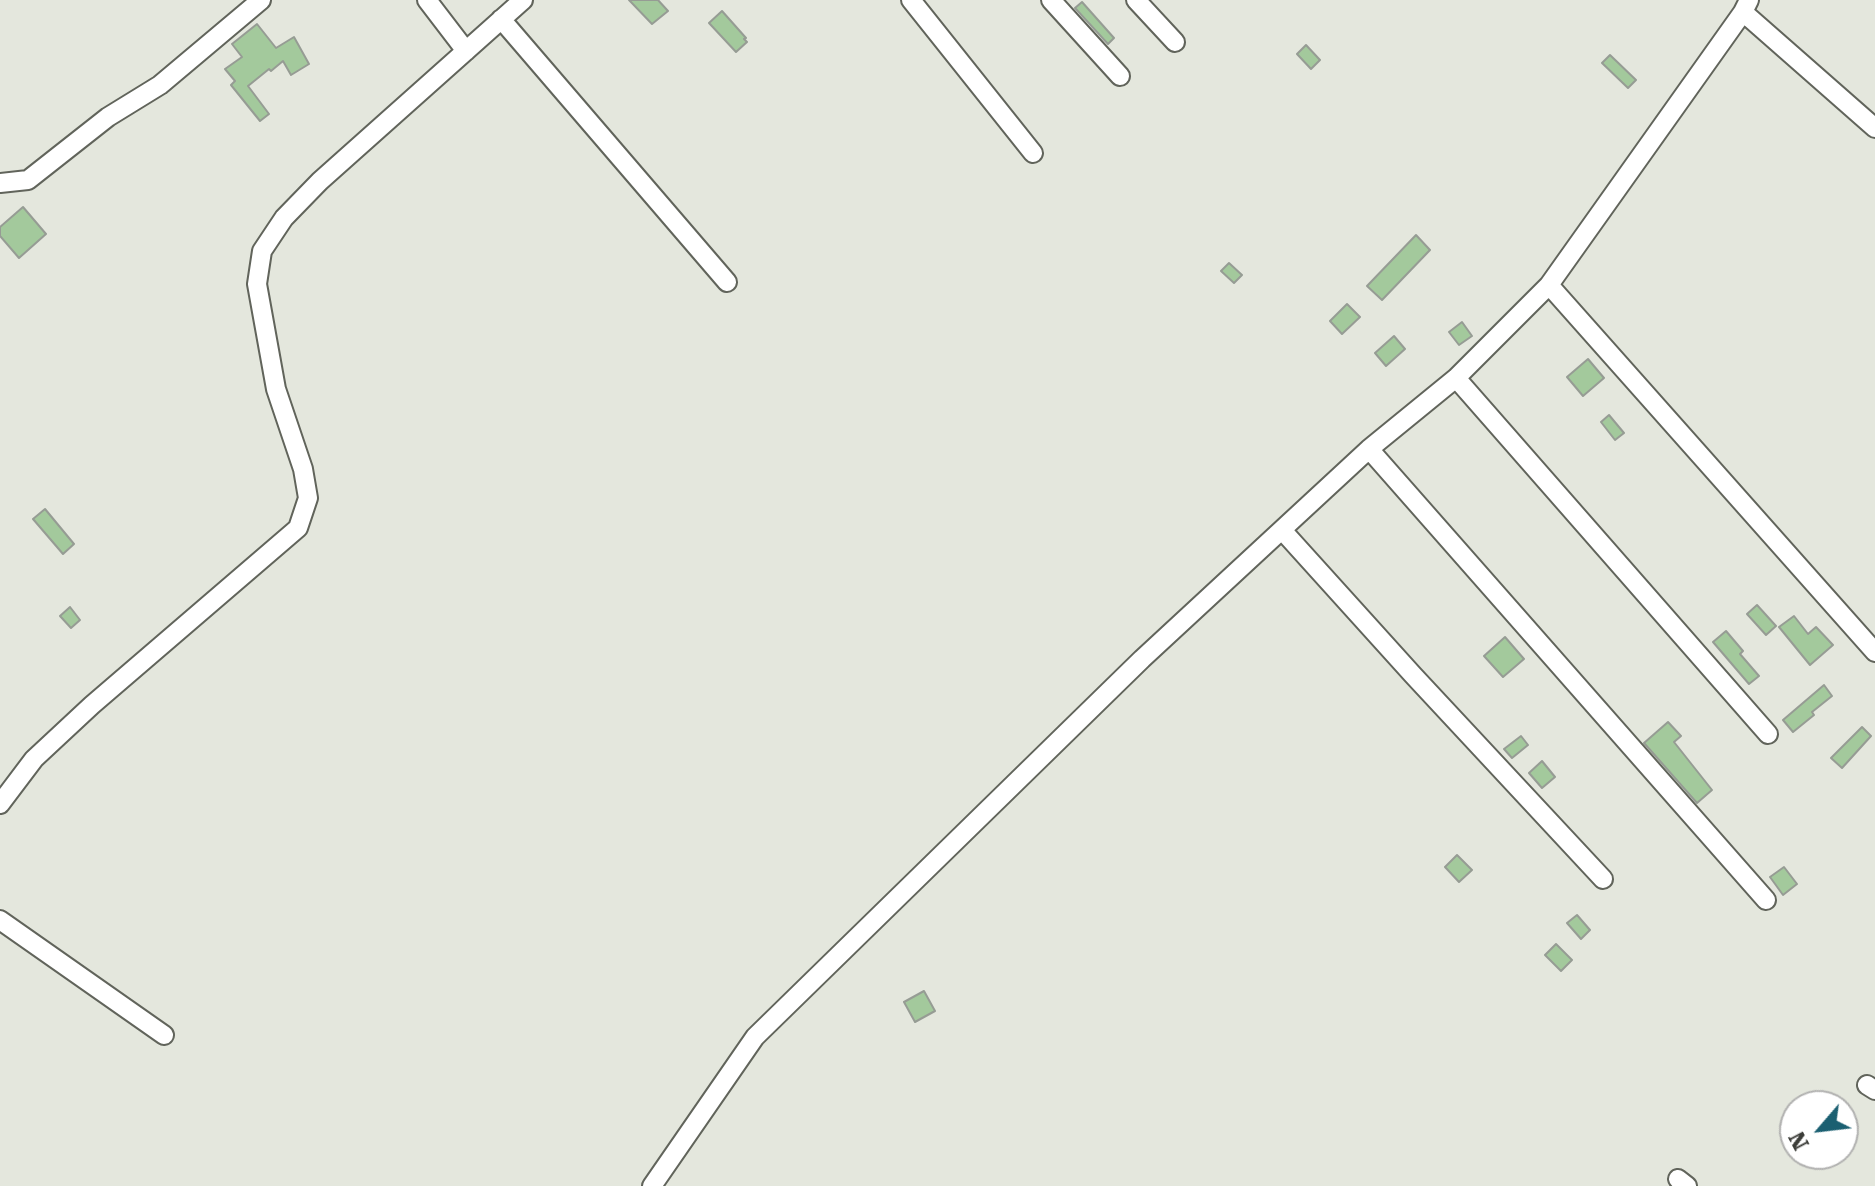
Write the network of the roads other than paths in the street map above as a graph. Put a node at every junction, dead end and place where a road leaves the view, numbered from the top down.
1 (261, 0) edge
2 (427, 0) edge
3 (523, 0) edge
4 (911, 0) edge
5 (1051, 0) edge
6 (1136, 0) edge
7 (1746, 6) edge
8 (501, 19) junction
9 (1175, 42) dead end
10 (466, 51) junction
11 (1120, 76) dead end
12 (1875, 128) edge
13 (1033, 153) dead end
14 (0, 183) edge
15 (727, 282) dead end
16 (1549, 285) junction
17 (1456, 378) junction
18 (1369, 449) junction
19 (1282, 530) junction
20 (1875, 652) edge
21 (1768, 734) dead end
22 (0, 804) edge
23 (1603, 879) dead end
24 (1766, 900) dead end
25 (0, 920) edge
26 (164, 1035) dead end
27 (652, 1186) edge

1 - 14 street
2 - 10 street
3 - 8 street
4 - 13 street
5 - 11 street
6 - 9 street
7 - 12 street
7 - 16 street
8 - 10 street
8 - 15 street
10 - 22 street
16 - 17 street
16 - 20 street
17 - 18 street
17 - 21 street
18 - 19 street
18 - 24 street
19 - 23 street
19 - 27 street
25 - 26 street

